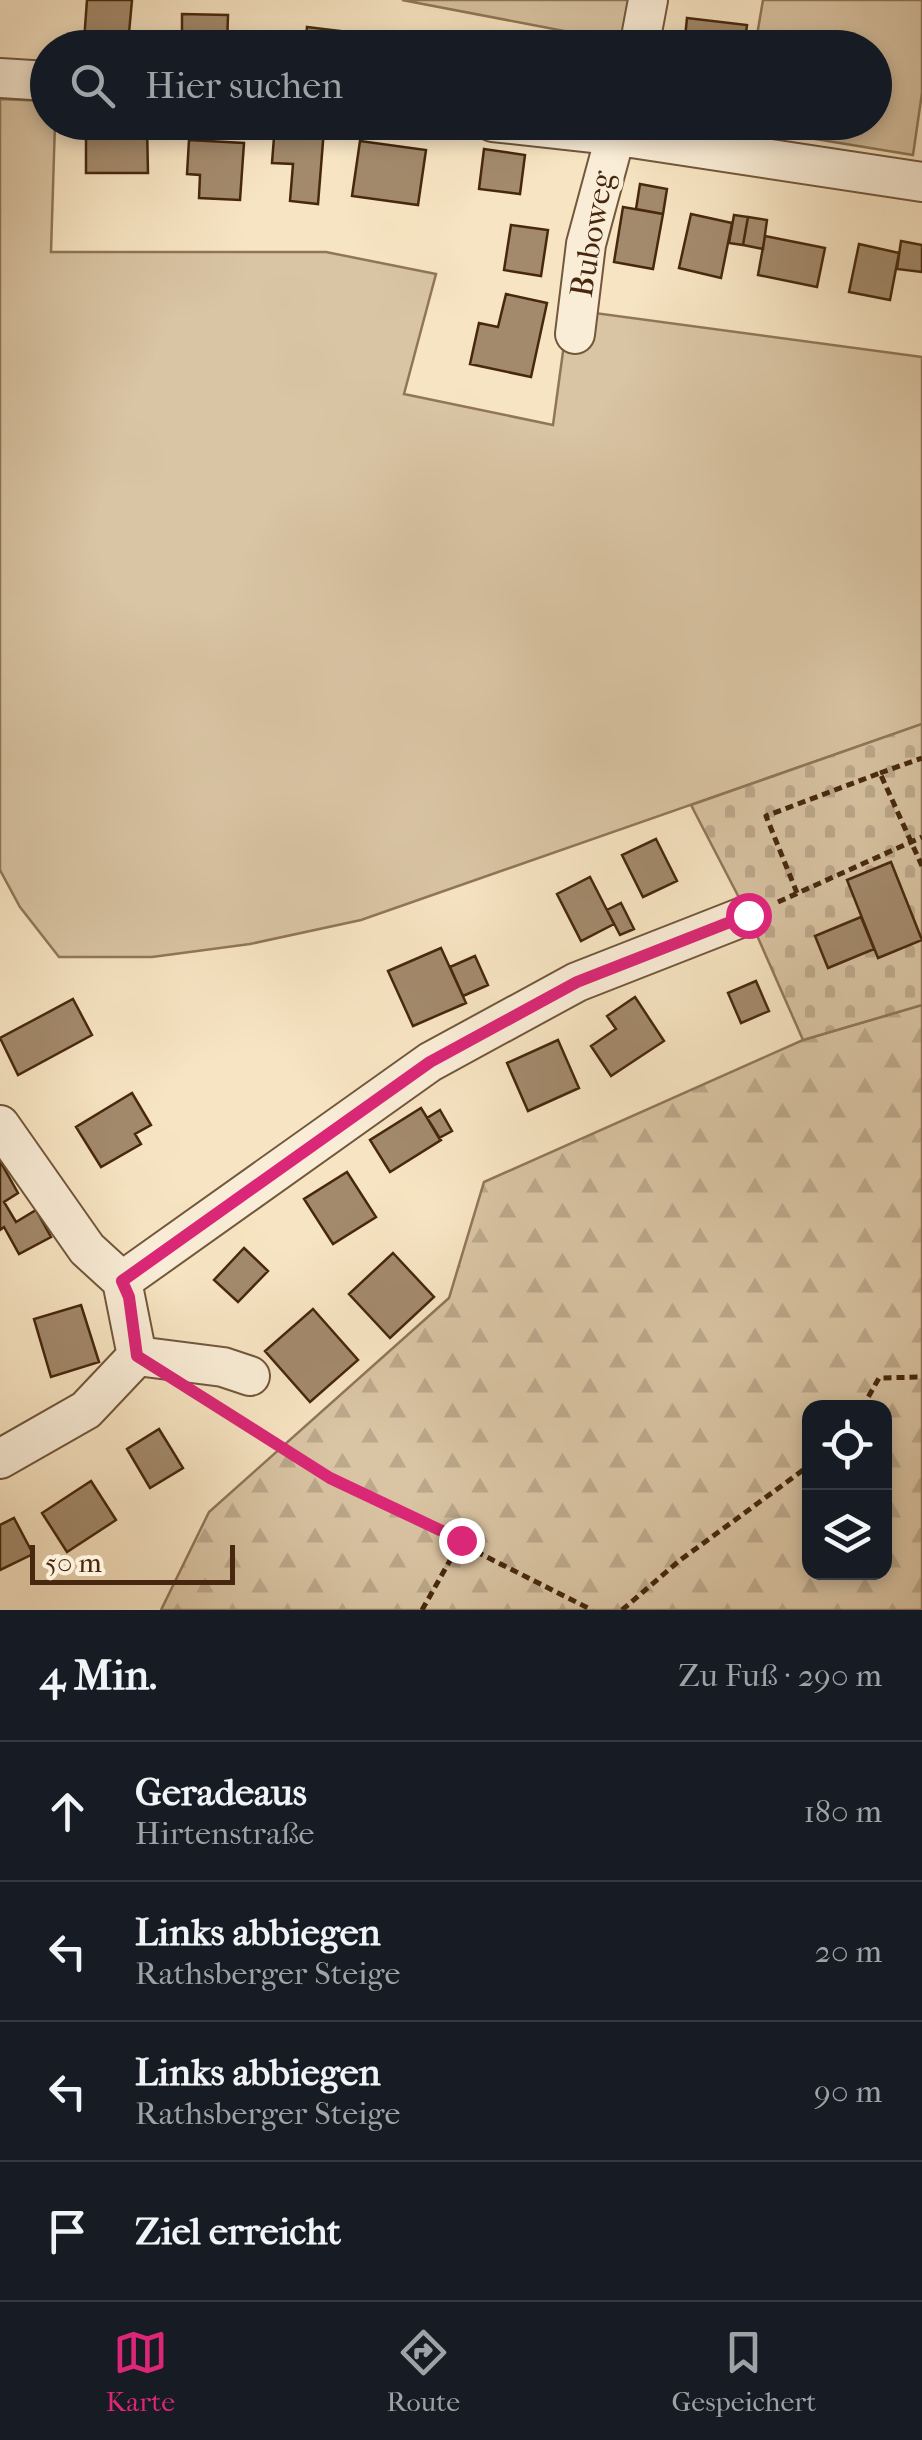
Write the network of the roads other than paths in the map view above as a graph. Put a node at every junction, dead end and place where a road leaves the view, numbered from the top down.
1 (648, 0) edge
2 (642, 30) edge
3 (0, 78) edge
4 (30, 80) edge
5 (612, 140) edge
6 (679, 140) edge
7 (922, 182) edge
8 (575, 334) dead end
9 (748, 915) road end
10 (0, 1125) edge
11 (122, 1281) junction
12 (137, 1356) junction
13 (250, 1376) dead end
14 (0, 1460) edge

1 - 2 street
3 - 4 street
5 - 8 street, Buboweg
6 - 7 street
9 - 11 street
10 - 11 street
11 - 12 street
12 - 13 street
12 - 14 street

